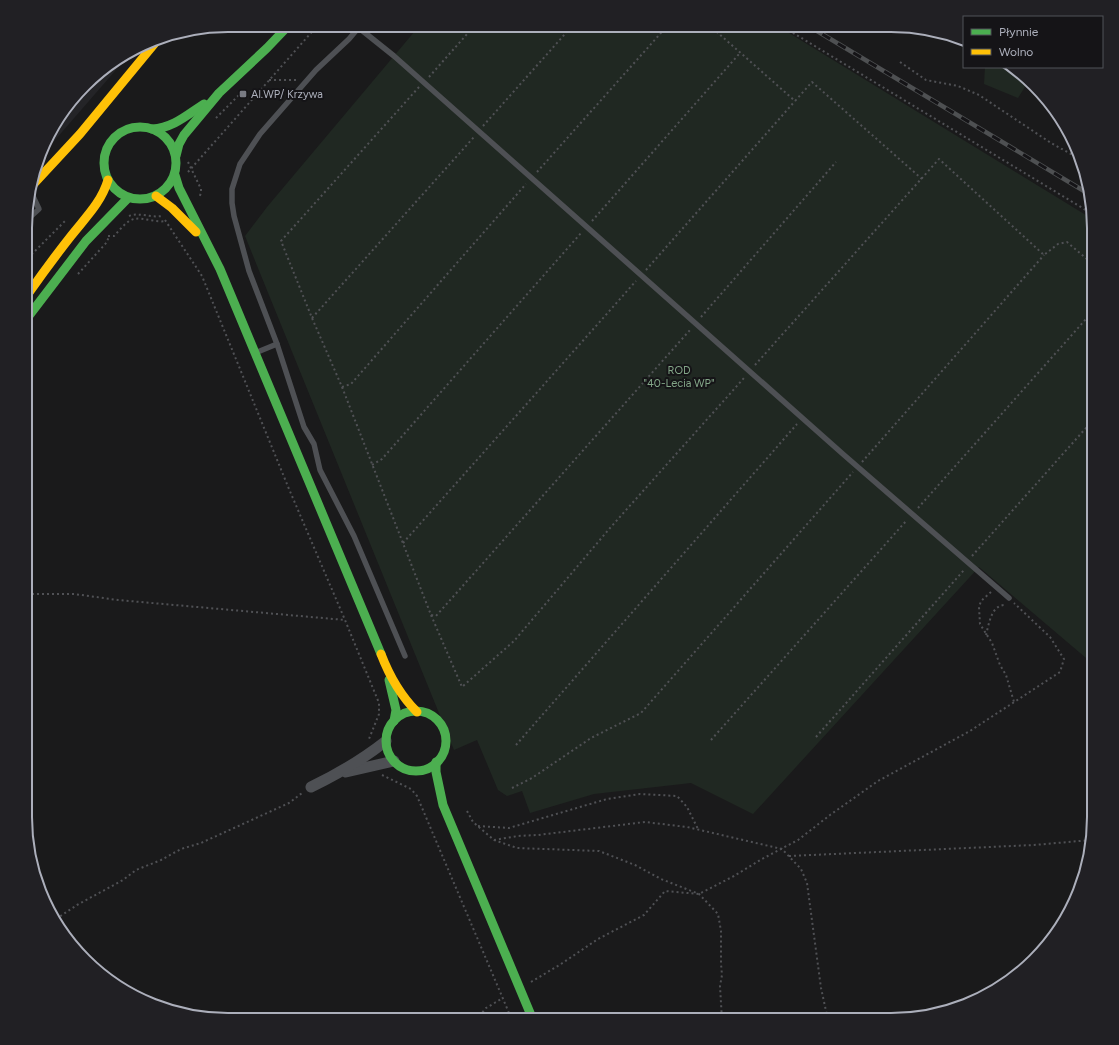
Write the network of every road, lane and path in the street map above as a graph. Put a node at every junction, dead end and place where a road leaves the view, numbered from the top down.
1 (282, 32) edge
2 (312, 32) edge
3 (355, 32) edge
4 (367, 32) edge
5 (469, 32) edge
6 (567, 32) edge
7 (662, 32) edge
8 (717, 32) edge
9 (792, 32) edge
10 (151, 48) edge
11 (740, 53) junction
12 (900, 62) dead end
13 (308, 79) junction
14 (269, 80) junction
15 (424, 82) junction
16 (219, 93) junction
17 (795, 101) junction
18 (152, 129) junction
19 (479, 131) junction
20 (1073, 155) edge
21 (176, 156) junction
22 (836, 162) dead end
23 (191, 169) dead end
24 (175, 175) junction
25 (531, 178) junction
26 (38, 179) edge
27 (922, 179) junction
28 (108, 180) junction
29 (156, 196) junction
30 (128, 198) junction
31 (35, 199) edge
32 (1086, 211) edge
33 (32, 216) edge
34 (162, 216) dead end
35 (586, 227) junction
36 (205, 242) junction
37 (1044, 255) junction
38 (1087, 259) edge
39 (641, 276) junction
40 (32, 289) edge
41 (32, 312) edge
42 (312, 318) junction
43 (1087, 318) edge
44 (695, 324) junction
45 (277, 344) junction
46 (254, 354) junction
47 (749, 372) junction
48 (342, 387) junction
49 (802, 418) junction
50 (1087, 427) edge
51 (372, 466) junction
52 (857, 467) junction
53 (912, 514) junction
54 (403, 544) junction
55 (967, 561) junction
56 (992, 591) dead end
57 (32, 594) edge
58 (1010, 598) joint
59 (1009, 605) dead end
60 (1014, 606) dead end
61 (1019, 607) junction
62 (431, 615) junction
63 (345, 620) junction
64 (986, 635) junction
65 (405, 656) dead end
66 (386, 667) junction
67 (1014, 702) junction
68 (417, 712) junction
69 (394, 721) junction
70 (816, 737) dead end
71 (711, 740) dead end
72 (386, 741) junction
73 (516, 745) dead end
74 (370, 754) junction
75 (394, 761) junction
76 (436, 762) junction
77 (375, 765) junction
78 (417, 770) junction
79 (336, 775) junction
80 (311, 787) joint
81 (512, 788) dead end
82 (443, 805) junction
83 (467, 811) dead end
84 (477, 826) junction
85 (698, 829) junction
86 (494, 840) junction
87 (1085, 840) edge
88 (782, 849) junction
89 (788, 856) junction
90 (699, 894) junction
91 (59, 917) edge
92 (520, 988) junction
93 (503, 998) junction
94 (482, 1013) edge
95 (509, 1013) edge
96 (530, 1013) edge
97 (722, 1013) edge
98 (826, 1013) edge

1 - 16 street
2 - 14 path
3 - 13 lane
4 - 15 lane
5 - 15 path
6 - 19 path
7 - 25 path
8 - 11 path
9 - 32 path
10 - 26 street
11 - 17 path
11 - 35 path
12 - 20 path
13 - 14 path
13 - 45 lane
14 - 23 path
15 - 19 lane
15 - 42 path
16 - 18 street
16 - 21 street
17 - 27 path
17 - 39 path
18 - 21 street
18 - 28 street
19 - 25 lane
19 - 42 path
21 - 24 street
22 - 44 path
24 - 29 street
24 - 36 street
25 - 35 lane
25 - 48 path
27 - 37 path
27 - 47 path
28 - 30 street
28 - 40 street
29 - 30 street
29 - 36 street
30 - 41 street
31 - 33 lane
34 - 63 path
35 - 39 lane
35 - 51 path
36 - 46 street
37 - 38 path
37 - 52 path
39 - 44 lane
39 - 54 path
42 - 48 path
43 - 53 path
44 - 47 lane
44 - 62 path
45 - 46 lane
45 - 65 lane
46 - 66 street
47 - 49 lane
47 - 62 path
48 - 51 path
49 - 52 lane
49 - 73 path
50 - 55 path
51 - 54 path
52 - 53 lane
52 - 81 path
53 - 55 lane
53 - 71 path
54 - 62 path
55 - 58 lane
55 - 70 path
56 - 64 path
57 - 63 path
58 - 61 path
59 - 64 path
60 - 61 path
61 - 67 path
63 - 74 path
64 - 67 path
66 - 68 street
66 - 69 street
67 - 88 path
68 - 69 street
68 - 76 street
69 - 72 street
72 - 74 street
72 - 75 street
74 - 79 street
75 - 77 street
75 - 78 street
76 - 78 street
76 - 82 street
77 - 79 street
77 - 93 path
78 - 82 street
79 - 80 street
80 - 91 path
82 - 92 street
83 - 84 path
84 - 85 path
84 - 86 path
85 - 86 path
85 - 88 path
86 - 90 path
87 - 89 path
88 - 89 path
88 - 90 path
89 - 98 path
90 - 92 path
90 - 97 path
92 - 96 street
93 - 94 path
93 - 95 path

